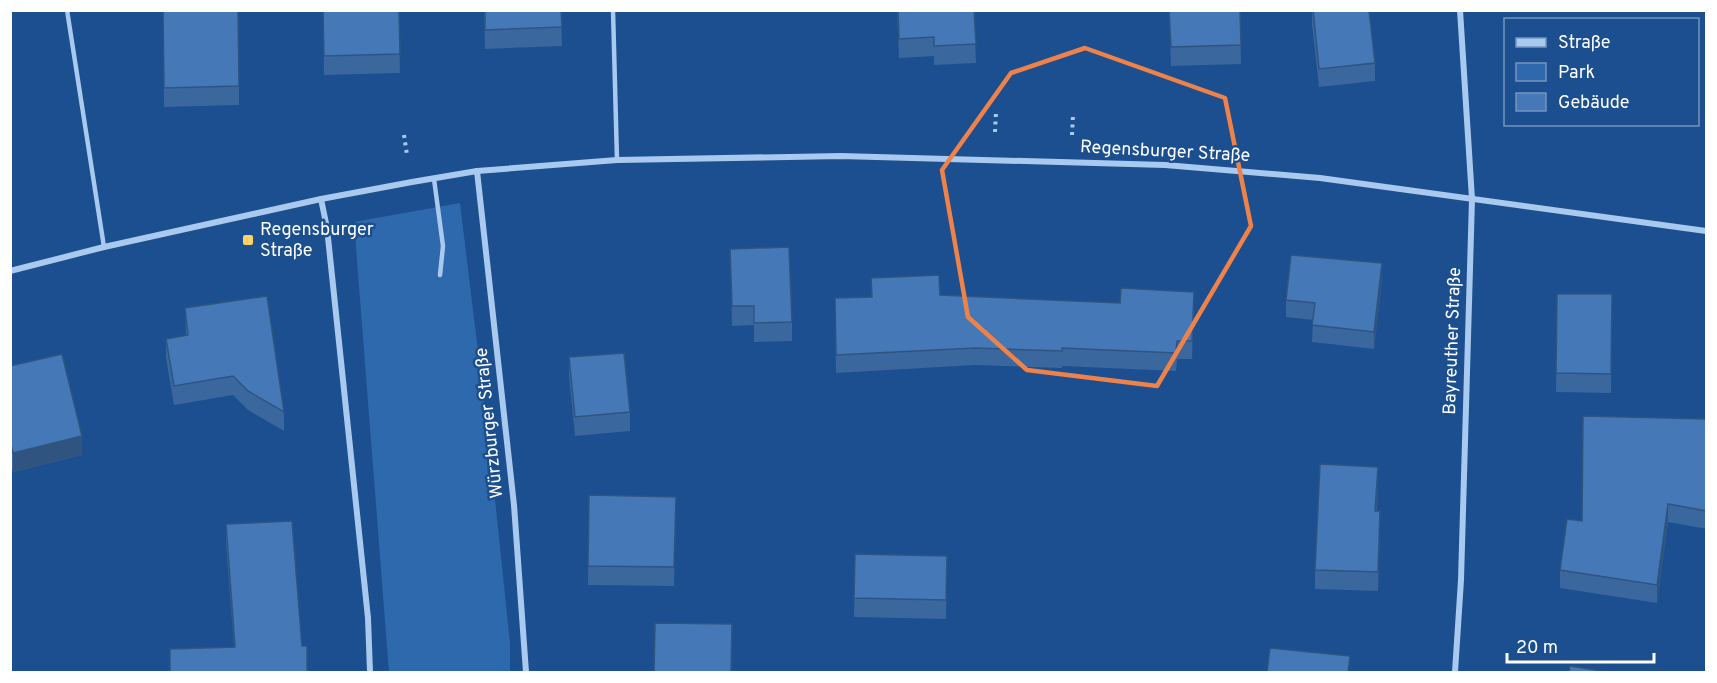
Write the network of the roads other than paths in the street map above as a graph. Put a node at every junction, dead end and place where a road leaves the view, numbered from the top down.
1 (67, 10) edge
2 (613, 10) edge
3 (1460, 10) edge
4 (617, 160) junction
5 (477, 171) junction
6 (434, 179) junction
7 (321, 199) junction
8 (1472, 199) junction
9 (1707, 231) edge
10 (104, 247) junction
11 (10, 271) edge
12 (440, 275) dead end
13 (370, 672) edge
14 (526, 672) edge
15 (1455, 672) edge

1 - 10 lane
2 - 4 lane
3 - 8 street, Bayreuther Straße
4 - 5 street, Regensburger Straße
4 - 8 street, Regensburger Straße
5 - 6 street, Regensburger Straße
5 - 14 street, Würzburger Straße
6 - 7 street, Regensburger Straße
6 - 12 lane
7 - 10 street, Regensburger Straße
7 - 13 street
8 - 9 street, Regensburger Straße
8 - 15 street, Bayreuther Straße
10 - 11 street, Regensburger Straße

